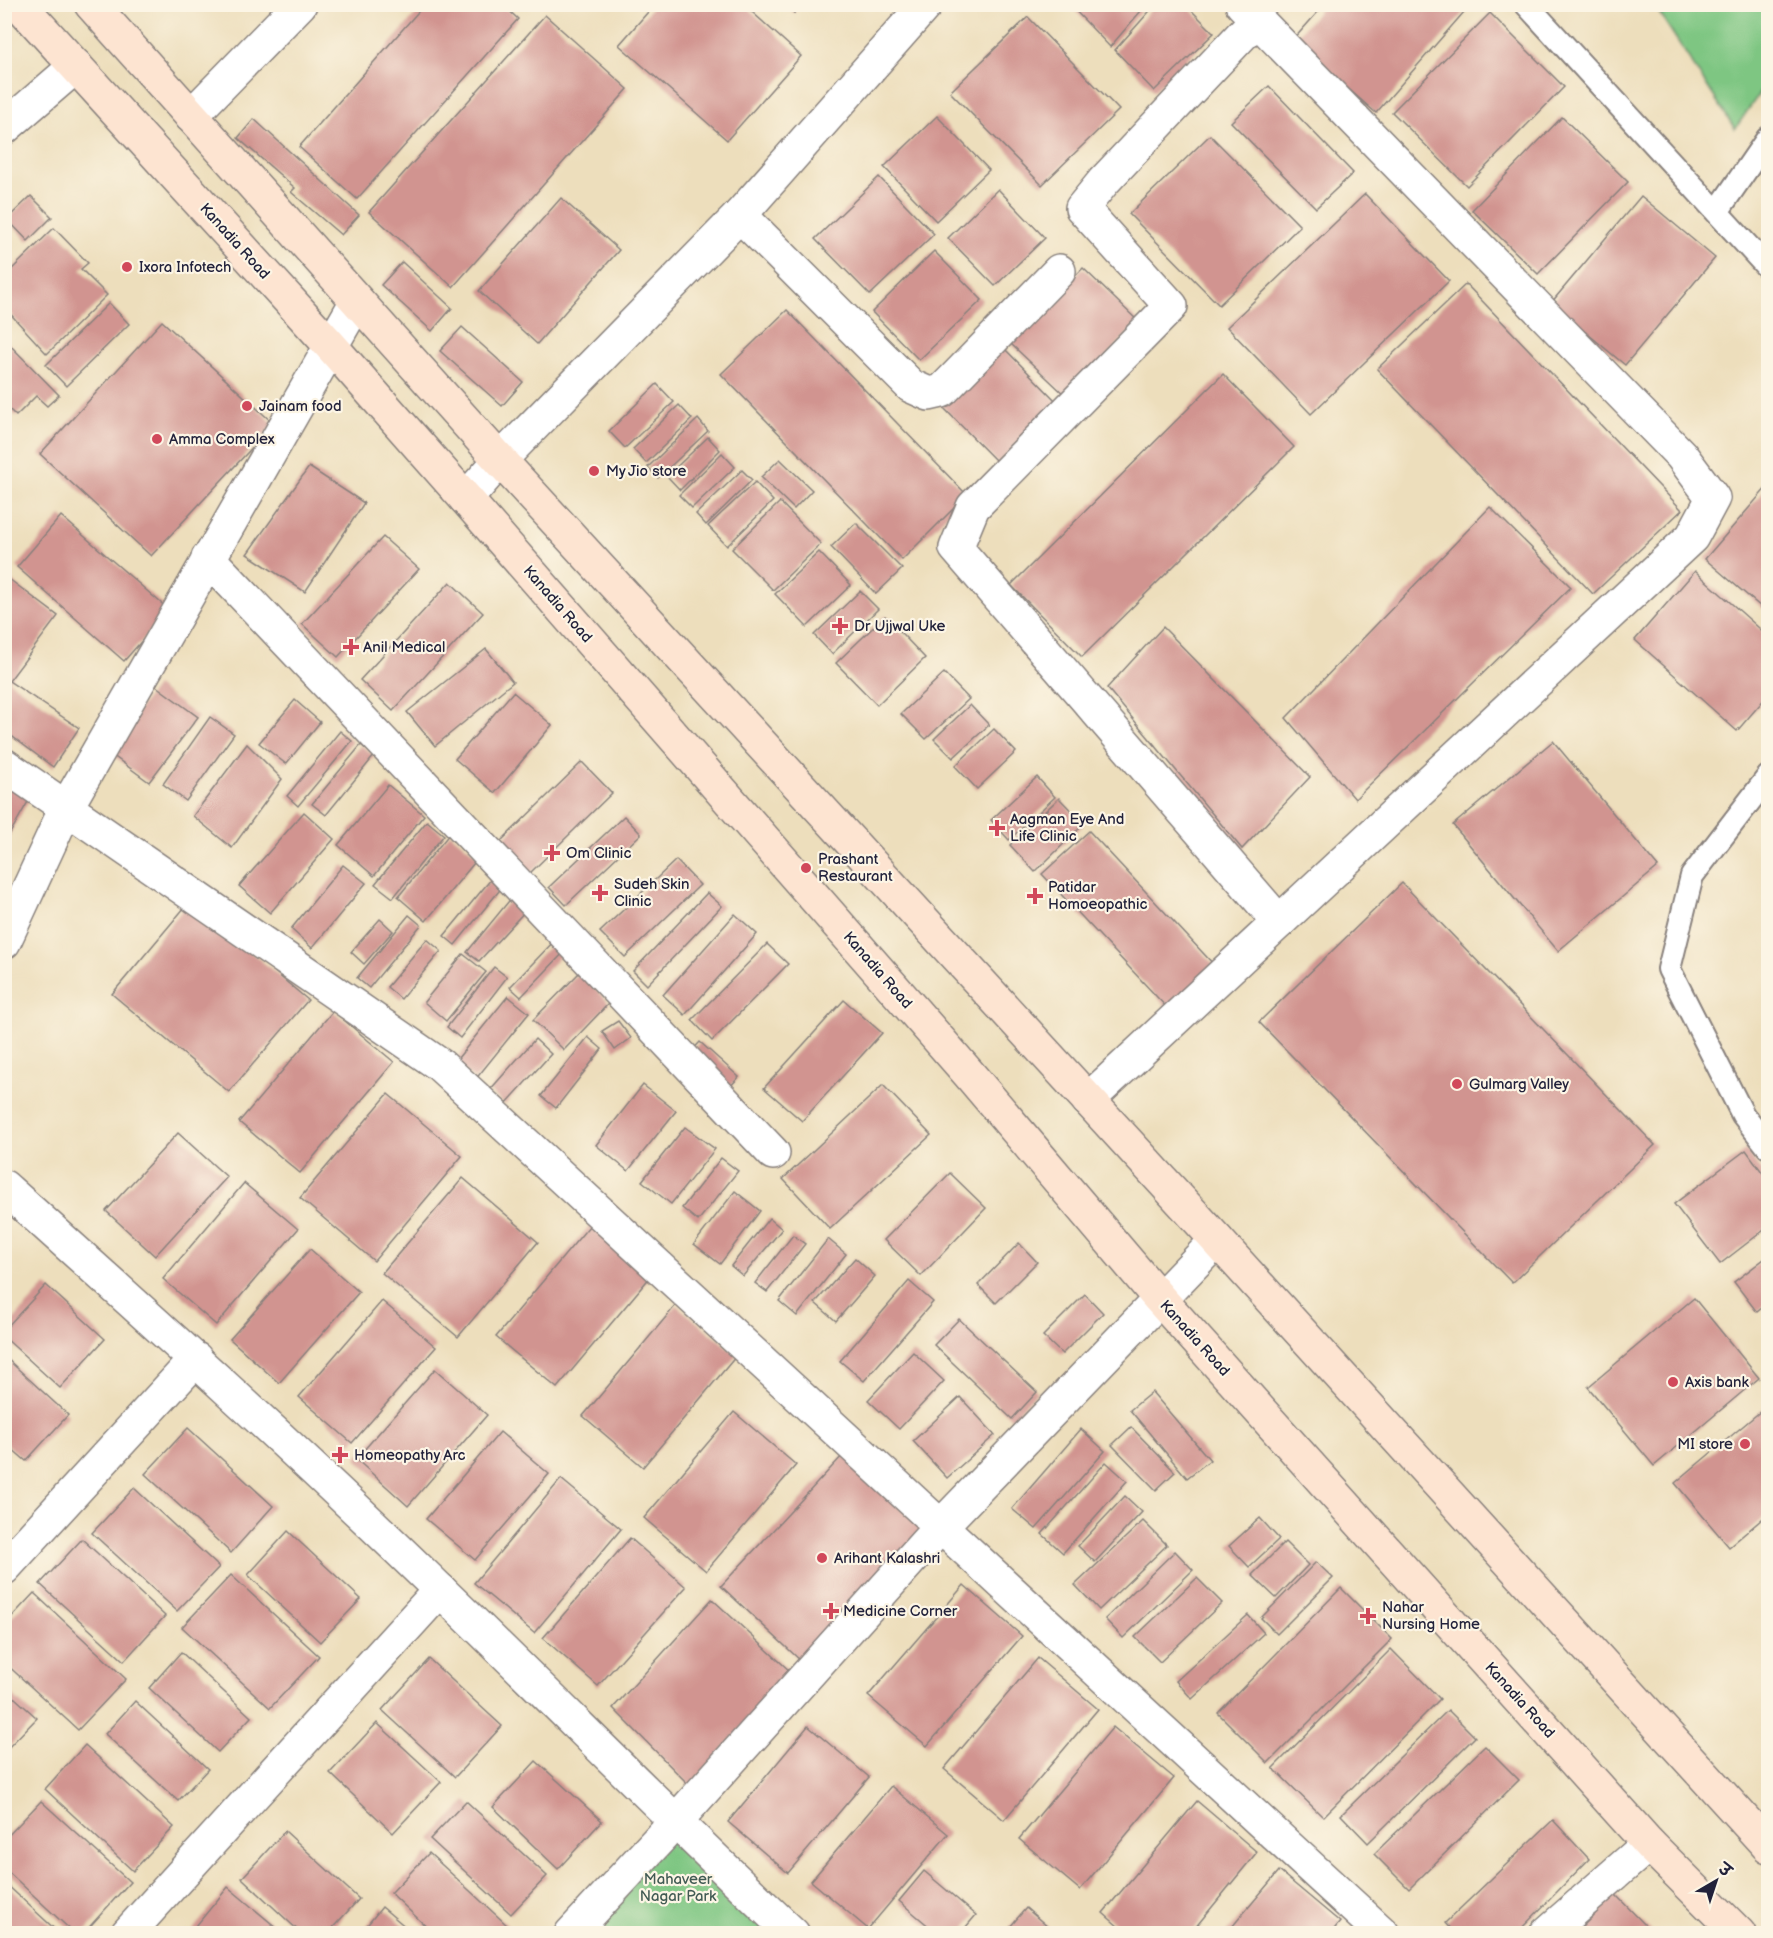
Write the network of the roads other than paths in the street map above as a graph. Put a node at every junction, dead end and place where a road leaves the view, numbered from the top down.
1 (19, 4) edge
2 (91, 4) edge
3 (300, 4) edge
4 (926, 4) edge
5 (1526, 4) edge
6 (1250, 12) edge
7 (76, 66) junction
8 (192, 116) junction
9 (4, 128) edge
10 (1768, 138) edge
11 (1718, 212) junction
12 (740, 215) junction
13 (1768, 268) edge
14 (1059, 271) dead end
15 (357, 301) junction
16 (330, 345) junction
17 (500, 460) junction
18 (466, 499) junction
19 (208, 558) junction
20 (4, 765) edge
21 (1768, 777) edge
22 (66, 808) junction
23 (1280, 922) junction
24 (4, 942) edge
25 (1089, 1100) junction
26 (1768, 1147) edge
27 (773, 1153) dead end
28 (4, 1187) edge
29 (1216, 1239) junction
30 (1159, 1298) junction
31 (196, 1359) junction
32 (941, 1526) junction
33 (4, 1568) edge
34 (440, 1590) junction
35 (675, 1822) junction
36 (1649, 1844) junction
37 (1768, 1846) edge
38 (127, 1934) edge
39 (570, 1934) edge
40 (794, 1934) edge
41 (1383, 1934) edge
42 (1546, 1934) edge
43 (1739, 1934) edge

1 - 7 main road, Kanadia Road
2 - 8 main road
3 - 8 street
4 - 12 street
5 - 11 lane
6 - 23 street
6 - 23 street
7 - 9 street
7 - 16 main road, Kanadia Road
8 - 15 main road
10 - 11 lane
11 - 13 lane
12 - 14 street
12 - 17 street
15 - 16 street
15 - 17 main road
16 - 18 main road, Kanadia Road
16 - 19 street
17 - 18 street
17 - 25 main road
18 - 30 main road, Kanadia Road
19 - 22 street
19 - 27 street
20 - 22 street
21 - 26 lane
22 - 24 street
22 - 32 street
23 - 25 street
25 - 29 main road
28 - 31 street
29 - 30 street
29 - 37 main road
30 - 32 street
30 - 36 main road, Kanadia Road
31 - 33 street
31 - 34 street
32 - 35 street
32 - 41 street
34 - 35 street
34 - 38 street
35 - 39 street
35 - 40 street
36 - 42 street
36 - 43 main road, Kanadia Road

